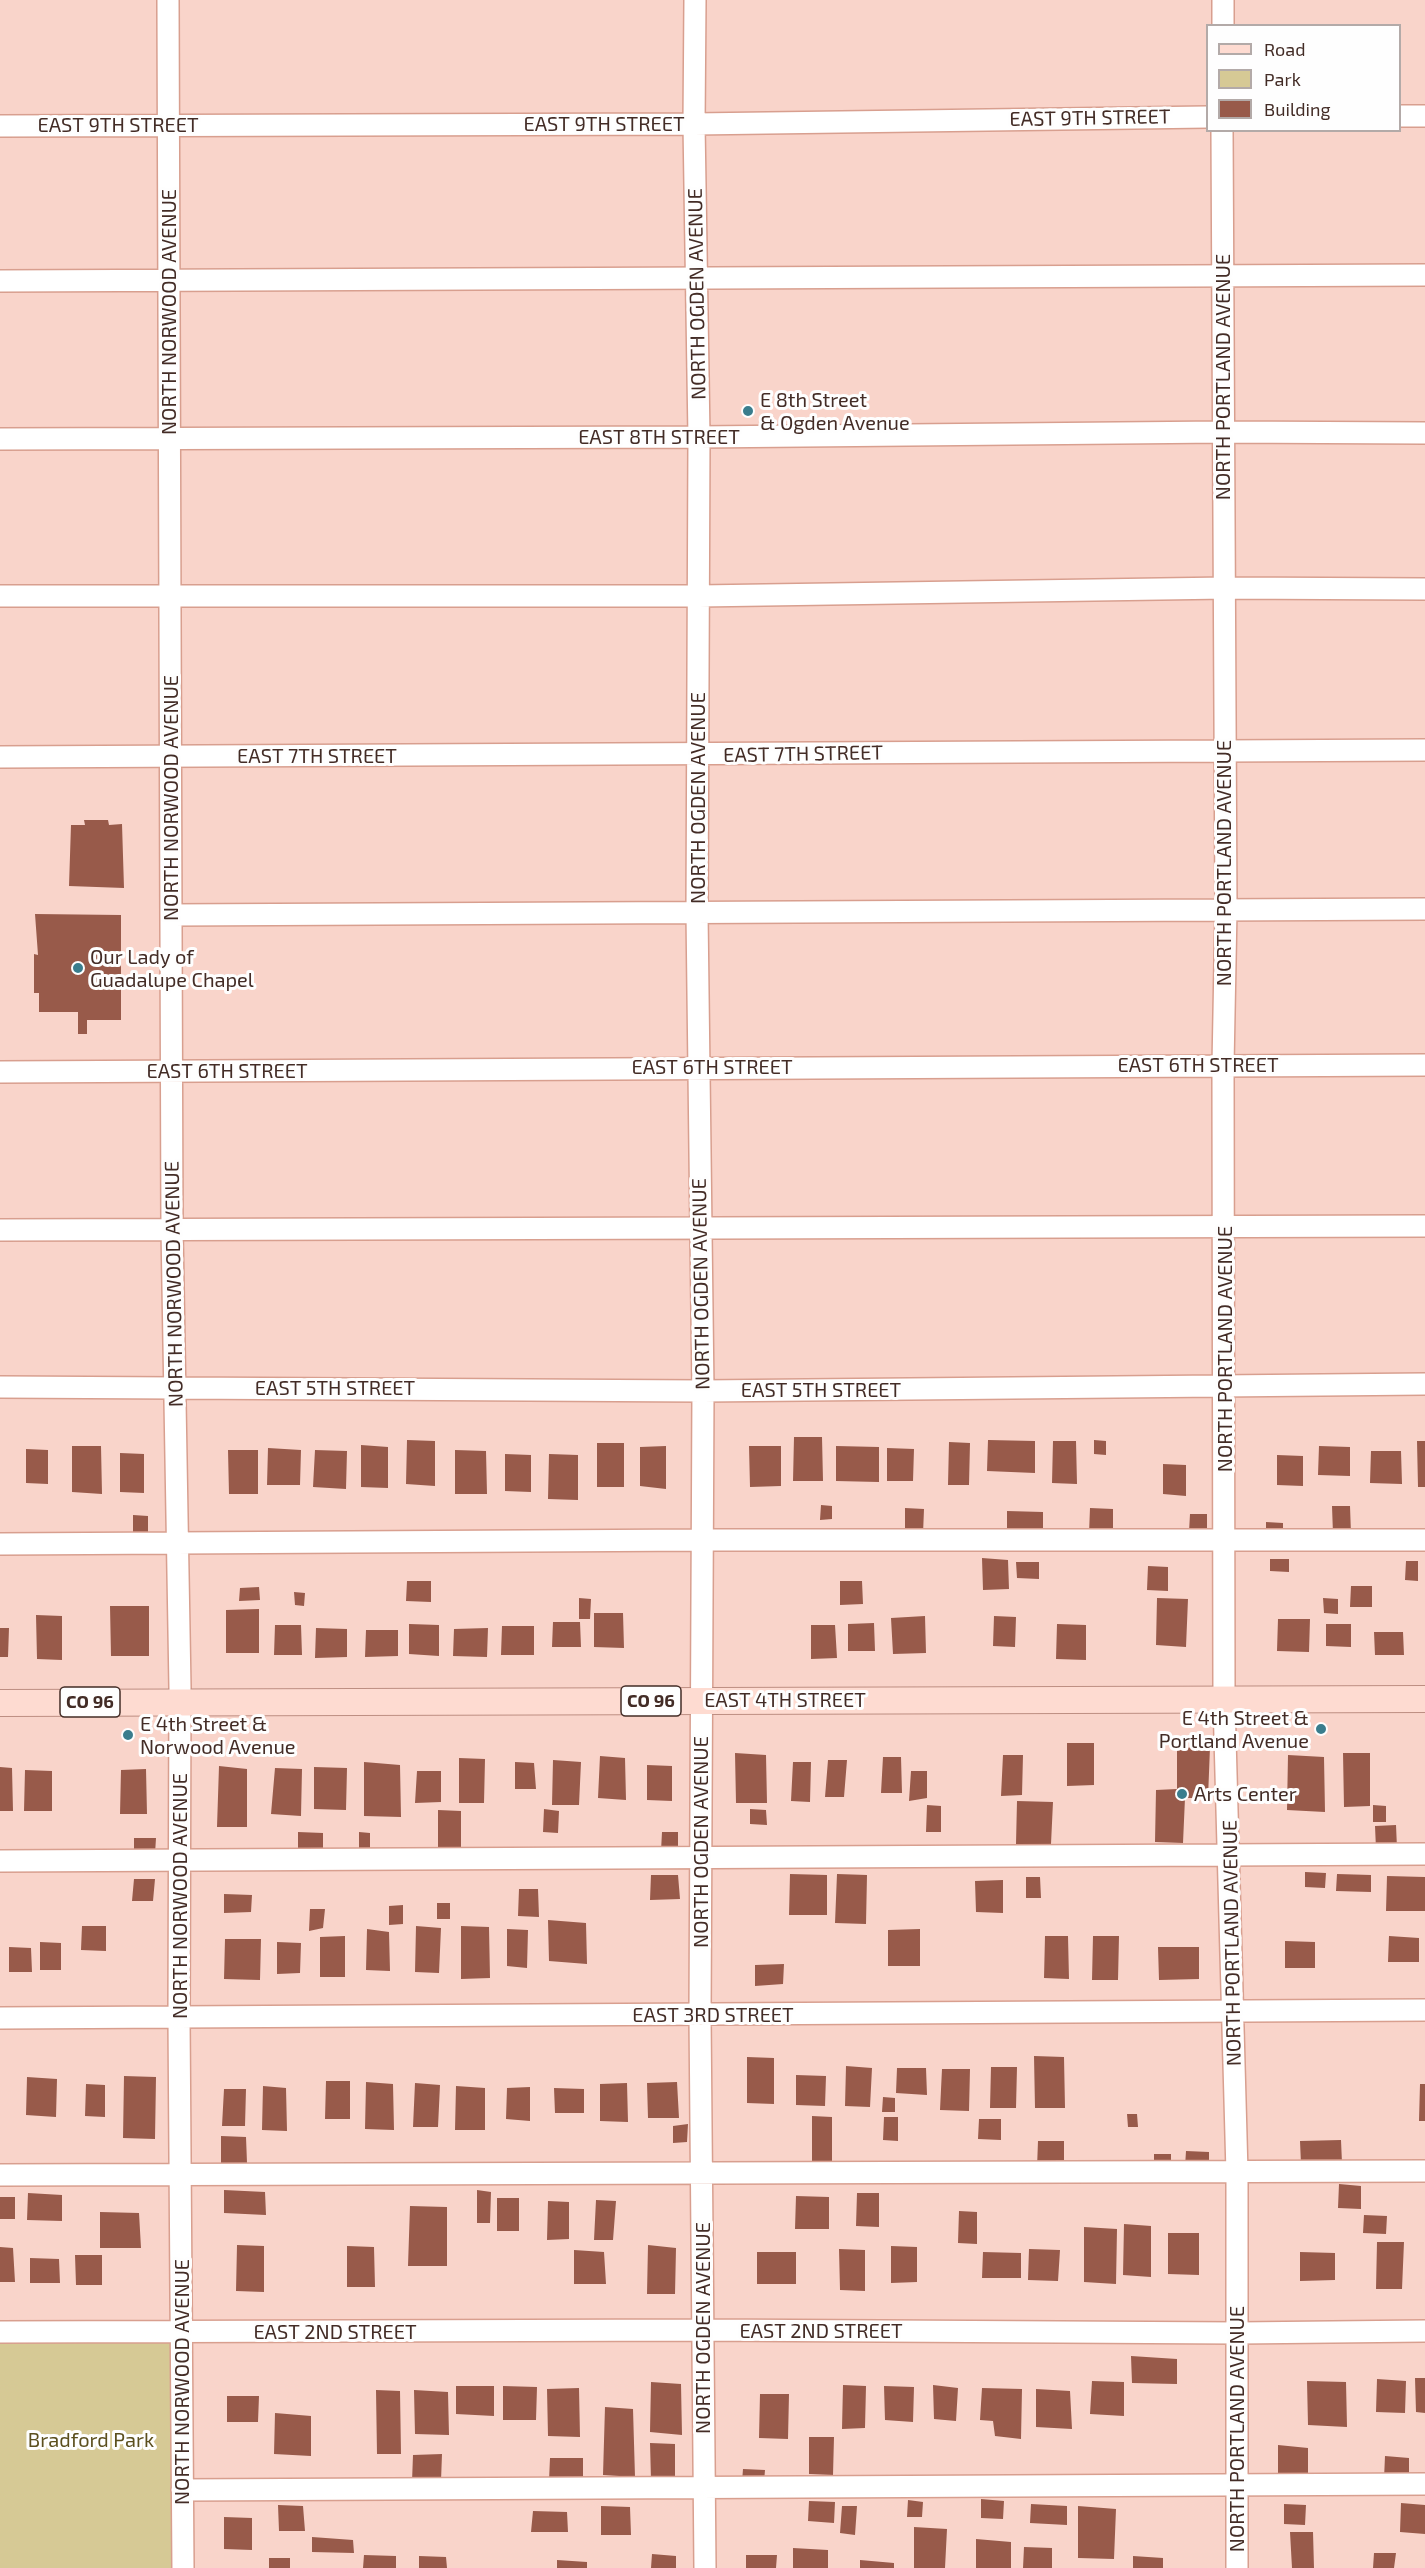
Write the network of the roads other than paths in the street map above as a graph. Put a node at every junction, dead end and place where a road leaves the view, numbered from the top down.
1 (168, 0) edge
2 (695, 0) edge
3 (1223, 0) edge
4 (1222, 24) edge
5 (1401, 116) edge
6 (1425, 116) edge
7 (1206, 117) edge
8 (694, 124) junction
9 (168, 125) junction
10 (0, 126) edge
11 (1222, 132) edge
12 (1425, 275) edge
13 (1222, 276) junction
14 (696, 280) junction
15 (0, 281) edge
16 (169, 281) junction
17 (1222, 432) junction
18 (1425, 434) edge
19 (699, 437) junction
20 (0, 439) edge
21 (169, 439) junction
22 (1226, 588) junction
23 (1425, 589) edge
24 (0, 596) edge
25 (170, 596) junction
26 (699, 596) junction
27 (1223, 750) junction
28 (1425, 750) edge
29 (698, 754) junction
30 (0, 757) edge
31 (170, 757) junction
32 (1425, 909) edge
33 (1226, 910) junction
34 (697, 913) junction
35 (171, 915) junction
36 (1223, 1065) junction
37 (1425, 1065) edge
38 (699, 1067) junction
39 (171, 1071) junction
40 (0, 1072) edge
41 (1425, 1226) edge
42 (1224, 1227) junction
43 (699, 1228) junction
44 (172, 1229) junction
45 (0, 1230) edge
46 (1425, 1384) edge
47 (0, 1387) edge
48 (175, 1387) junction
49 (1225, 1387) junction
50 (703, 1391) junction
51 (702, 1540) junction
52 (1425, 1540) edge
53 (1226, 1541) junction
54 (177, 1543) junction
55 (0, 1544) edge
56 (1425, 1699) edge
57 (701, 1701) junction
58 (1224, 1701) junction
59 (180, 1702) junction
60 (0, 1703) edge
61 (1425, 1854) edge
62 (1230, 1856) junction
63 (180, 1860) junction
64 (701, 1860) junction
65 (0, 1861) edge
66 (1425, 2010) edge
67 (1234, 2012) junction
68 (700, 2015) junction
69 (0, 2018) edge
70 (179, 2018) junction
71 (1425, 2171) edge
72 (702, 2173) junction
73 (1237, 2173) junction
74 (182, 2174) junction
75 (0, 2175) edge
76 (703, 2330) junction
77 (0, 2331) edge
78 (1425, 2331) edge
79 (182, 2332) junction
80 (1238, 2333) junction
81 (1425, 2484) edge
82 (1238, 2485) junction
83 (704, 2488) junction
84 (182, 2490) junction
85 (183, 2568) edge
86 (705, 2568) edge
87 (1237, 2568) edge

1 - 9 street, NORTH NORWOOD AVENUE
2 - 8 street, NORTH OGDEN AVENUE
3 - 4 street
5 - 6 street
7 - 8 street, EAST 9TH STREET
8 - 9 street, EAST 9TH STREET
8 - 14 street, NORTH OGDEN AVENUE
9 - 10 street, EAST 9TH STREET
9 - 16 street, NORTH NORWOOD AVENUE
11 - 13 street, NORTH PORTLAND AVENUE
12 - 13 street
13 - 14 street
13 - 17 street, NORTH PORTLAND AVENUE
14 - 16 street
14 - 19 street, NORTH OGDEN AVENUE
15 - 16 street
16 - 21 street, NORTH NORWOOD AVENUE
17 - 18 street, EAST 8TH STREET
17 - 19 street, EAST 8TH STREET
17 - 22 street, NORTH PORTLAND AVENUE
19 - 21 street, EAST 8TH STREET
19 - 26 street, NORTH OGDEN AVENUE
20 - 21 street, EAST 8TH STREET
21 - 25 street, NORTH NORWOOD AVENUE
22 - 23 street
22 - 26 street
22 - 27 street, NORTH PORTLAND AVENUE
24 - 25 street
25 - 26 street
25 - 31 street, NORTH NORWOOD AVENUE
26 - 29 street, NORTH OGDEN AVENUE
27 - 28 street, EAST 7TH STREET
27 - 29 street, EAST 7TH STREET
27 - 33 street, NORTH PORTLAND AVENUE
29 - 31 street, EAST 7TH STREET
29 - 34 street, NORTH OGDEN AVENUE
30 - 31 street, EAST 7TH STREET
31 - 35 street, NORTH NORWOOD AVENUE
32 - 33 street
33 - 34 street
33 - 36 street, NORTH PORTLAND AVENUE
34 - 35 street
34 - 38 street, NORTH OGDEN AVENUE
35 - 39 street, NORTH NORWOOD AVENUE
36 - 37 street, EAST 6TH STREET
36 - 38 street, EAST 6TH STREET
36 - 42 street, NORTH PORTLAND AVENUE
38 - 39 street, EAST 6TH STREET
38 - 43 street, NORTH OGDEN AVENUE
39 - 40 street, EAST 6TH STREET
39 - 44 street, NORTH NORWOOD AVENUE
41 - 42 street
42 - 43 street
42 - 49 street, NORTH PORTLAND AVENUE
43 - 44 street
43 - 50 street, NORTH OGDEN AVENUE
44 - 45 street
44 - 48 street, NORTH NORWOOD AVENUE
46 - 49 street, EAST 5TH STREET
47 - 48 street, EAST 5TH STREET
48 - 50 street, EAST 5TH STREET
48 - 54 street, NORTH NORWOOD AVENUE
49 - 50 street, EAST 5TH STREET
49 - 53 street, NORTH PORTLAND AVENUE
50 - 51 street, NORTH OGDEN AVENUE
51 - 53 street
51 - 54 street
51 - 57 street, NORTH OGDEN AVENUE
52 - 53 street
53 - 58 street, NORTH PORTLAND AVENUE
54 - 55 street
54 - 59 street, NORTH NORWOOD AVENUE
56 - 58 main road, EAST 4TH STREET / CO 96
57 - 58 main road, EAST 4TH STREET / CO 96
57 - 59 main road, EAST 4TH STREET / CO 96
57 - 64 street, NORTH OGDEN AVENUE
58 - 62 street, NORTH PORTLAND AVENUE
59 - 60 main road, EAST 4TH STREET / CO 96
59 - 63 street, NORTH NORWOOD AVENUE
61 - 62 street
62 - 64 street
62 - 67 street, NORTH PORTLAND AVENUE
63 - 64 street
63 - 65 street
63 - 70 street, NORTH NORWOOD AVENUE
64 - 68 street, NORTH OGDEN AVENUE
66 - 67 street, EAST 3RD STREET
67 - 68 street, EAST 3RD STREET
67 - 73 street, NORTH PORTLAND AVENUE
68 - 70 street, EAST 3RD STREET
68 - 72 street, NORTH OGDEN AVENUE
69 - 70 street, EAST 3RD STREET
70 - 74 street, NORTH NORWOOD AVENUE
71 - 73 street
72 - 73 street
72 - 74 street
72 - 76 street, NORTH OGDEN AVENUE
73 - 80 street, NORTH PORTLAND AVENUE
74 - 75 street
74 - 79 street, NORTH NORWOOD AVENUE
76 - 79 street, EAST 2ND STREET
76 - 80 street, EAST 2ND STREET
76 - 83 street, NORTH OGDEN AVENUE
77 - 79 street, EAST 2ND STREET
78 - 80 street, EAST 2ND STREET
79 - 84 street, NORTH NORWOOD AVENUE
80 - 82 street, NORTH PORTLAND AVENUE
81 - 82 street
82 - 83 street
82 - 87 street, NORTH PORTLAND AVENUE
83 - 84 street
83 - 86 street, NORTH OGDEN AVENUE
84 - 85 street, NORTH NORWOOD AVENUE

